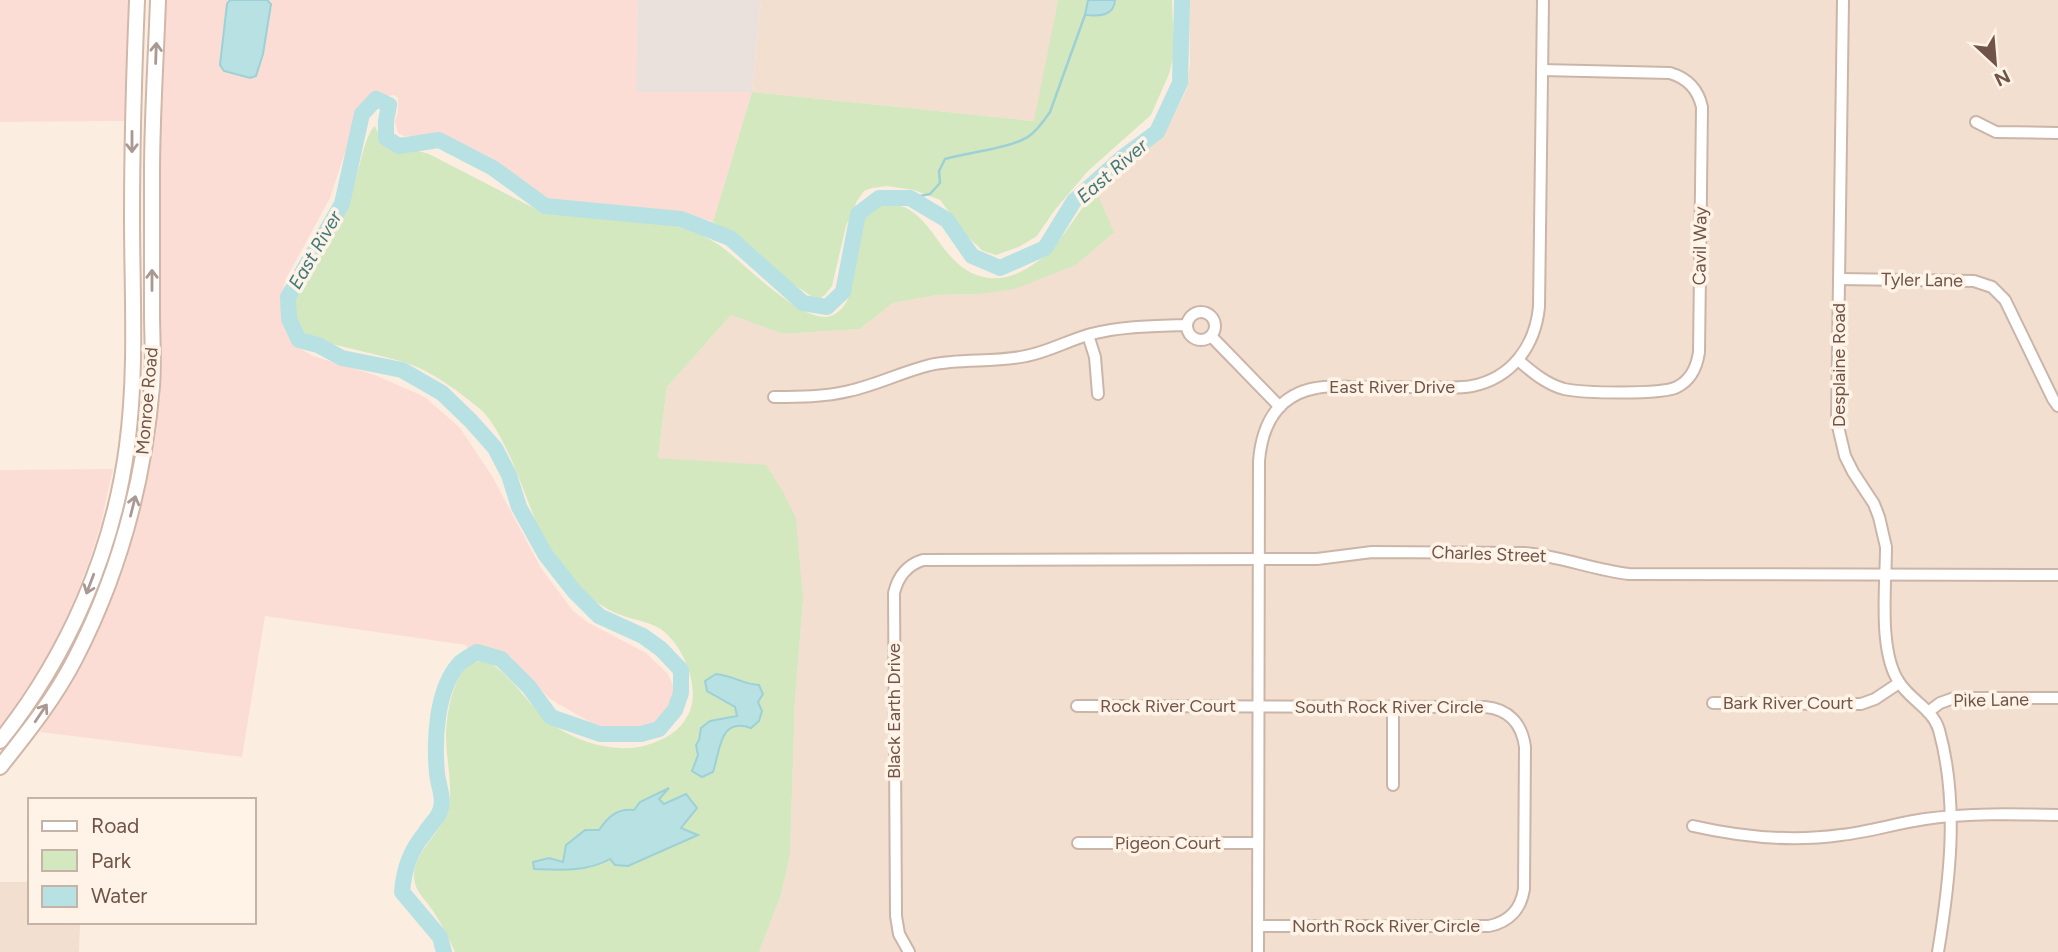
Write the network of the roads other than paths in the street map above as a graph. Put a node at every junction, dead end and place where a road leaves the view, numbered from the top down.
1 (137, 0) edge
2 (158, 0) edge
3 (1543, 0) edge
4 (1843, 0) edge
5 (1542, 70) junction
6 (1976, 122) dead end
7 (2058, 133) edge
8 (1839, 279) junction
9 (1187, 325) junction
10 (1088, 335) junction
11 (1211, 336) junction
12 (1518, 360) junction
13 (1098, 394) dead end
14 (774, 397) dead end
15 (2058, 406) edge
16 (1280, 407) junction
17 (1002, 558) joint
18 (1259, 559) junction
19 (1886, 575) junction
20 (2058, 575) edge
21 (1899, 683) junction
22 (2058, 698) edge
23 (1713, 703) dead end
24 (1077, 706) dead end
25 (1259, 706) junction
26 (1393, 707) junction
27 (1928, 712) junction
28 (0, 741) edge
29 (0, 767) edge
30 (1392, 785) dead end
31 (2058, 815) edge
32 (1950, 817) junction
33 (1693, 826) dead end
34 (1078, 843) dead end
35 (1258, 843) junction
36 (1512, 915) joint
37 (1258, 926) junction
38 (909, 952) edge
39 (1258, 952) edge
40 (1938, 952) edge

1 -> 28 main road, Monroe Road
29 -> 2 main road, Monroe Road
3 - 5 street, East River Drive
4 - 8 street, Desplaine Road
5 - 12 street, East River Drive
5 - 12 street, Cavil Way
6 - 7 street
8 - 15 street, Tyler Lane
8 - 19 street, Desplaine Road
9 - 10 street
9 - 11 street
9 - 11 street
10 - 13 street
10 - 14 street
11 - 16 street
12 - 16 street, East River Drive
16 - 18 street
17 - 18 street, Charles Street
17 - 38 street, Black Earth Drive
18 - 19 street, Charles Street
18 - 25 street
19 - 20 street, Charles Street
19 - 21 street, Desplaine Road
21 - 23 street, Bark River Court
21 - 27 street, Desplaine Road
22 - 27 street, Pike Lane
24 - 25 street, Rock River Court
25 - 26 street, South Rock River Circle
25 - 35 street
26 - 30 street
26 - 36 street, South Rock River Circle
27 - 32 street, Desplaine Road
31 - 32 street
32 - 33 street
32 - 40 street, Desplaine Road
34 - 35 street, Pigeon Court
35 - 37 street
36 - 37 street, North Rock River Circle
37 - 39 street

